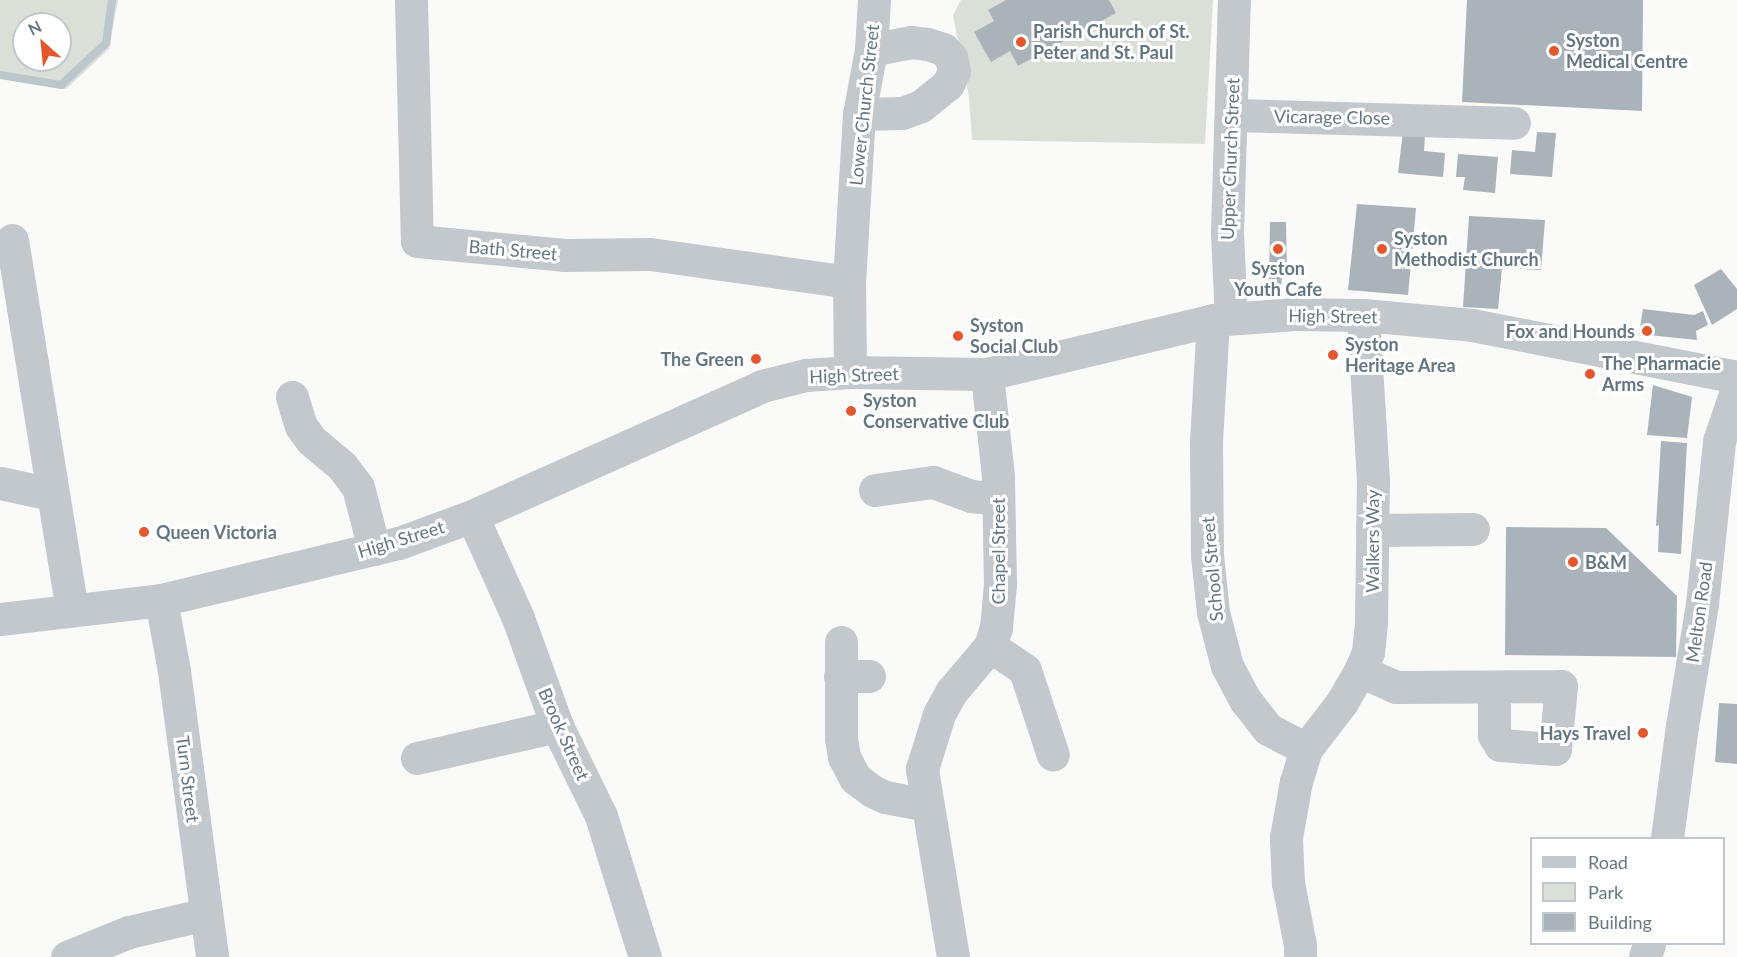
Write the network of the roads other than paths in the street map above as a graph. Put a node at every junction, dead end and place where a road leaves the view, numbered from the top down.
1 (411, 0) edge
2 (874, 0) edge
3 (1234, 0) edge
4 (871, 50) junction
5 (859, 114) junction
6 (1232, 115) junction
7 (1514, 123) dead end
8 (12, 240) dead end
9 (849, 282) junction
10 (1363, 315) junction
11 (1222, 319) junction
12 (850, 372) junction
13 (987, 374) junction
14 (1737, 377) edge
15 (1737, 388) edge
16 (292, 397) dead end
17 (0, 483) edge
18 (875, 490) dead end
19 (51, 494) junction
20 (998, 499) junction
21 (472, 516) junction
22 (1473, 529) dead end
23 (1372, 530) junction
24 (374, 549) junction
25 (161, 600) junction
26 (72, 610) junction
27 (0, 619) edge
28 (841, 642) dead end
29 (990, 646) junction
30 (1360, 671) junction
31 (1494, 687) dead end
32 (557, 726) junction
33 (1306, 749) junction
34 (1053, 755) dead end
35 (417, 758) dead end
36 (927, 805) junction
37 (1667, 837) edge
38 (206, 914) junction
39 (68, 957) edge
40 (212, 957) edge
41 (645, 957) edge
42 (953, 957) edge
43 (1300, 957) edge

1 - 9 street, Bath Street
2 - 4 street, Lower Church Street
3 - 6 street, Upper Church Street
4 - 5 street, Lower Church Street
4 - 5 street
5 - 9 street, Lower Church Street
6 - 7 street, Vicarage Close
6 - 11 street, Upper Church Street
8 - 19 street
9 - 12 street
10 - 11 street, High Street
10 - 14 street, High Street
10 - 23 street, Walkers Way
11 - 13 street, High Street
11 - 33 street, School Street
12 - 13 street, High Street
12 - 21 street, High Street
13 - 20 street, Chapel Street
15 - 37 street, Melton Road
16 - 24 street
17 - 19 street
18 - 20 street
19 - 26 street
20 - 29 street, Chapel Street
21 - 24 street, High Street
21 - 32 street, Brook Street
22 - 23 street
23 - 30 street, Walkers Way
24 - 25 street, High Street
25 - 26 street, High Street
25 - 38 street, Turn Street
26 - 27 street, High Street
28 - 36 street
29 - 34 street
29 - 36 street, Chapel Street
30 - 31 street
30 - 33 street, Walkers Way
32 - 35 street
32 - 41 street, Brook Street
33 - 43 street
36 - 42 street, Chapel Street
38 - 39 street
38 - 40 street, Turn Street

